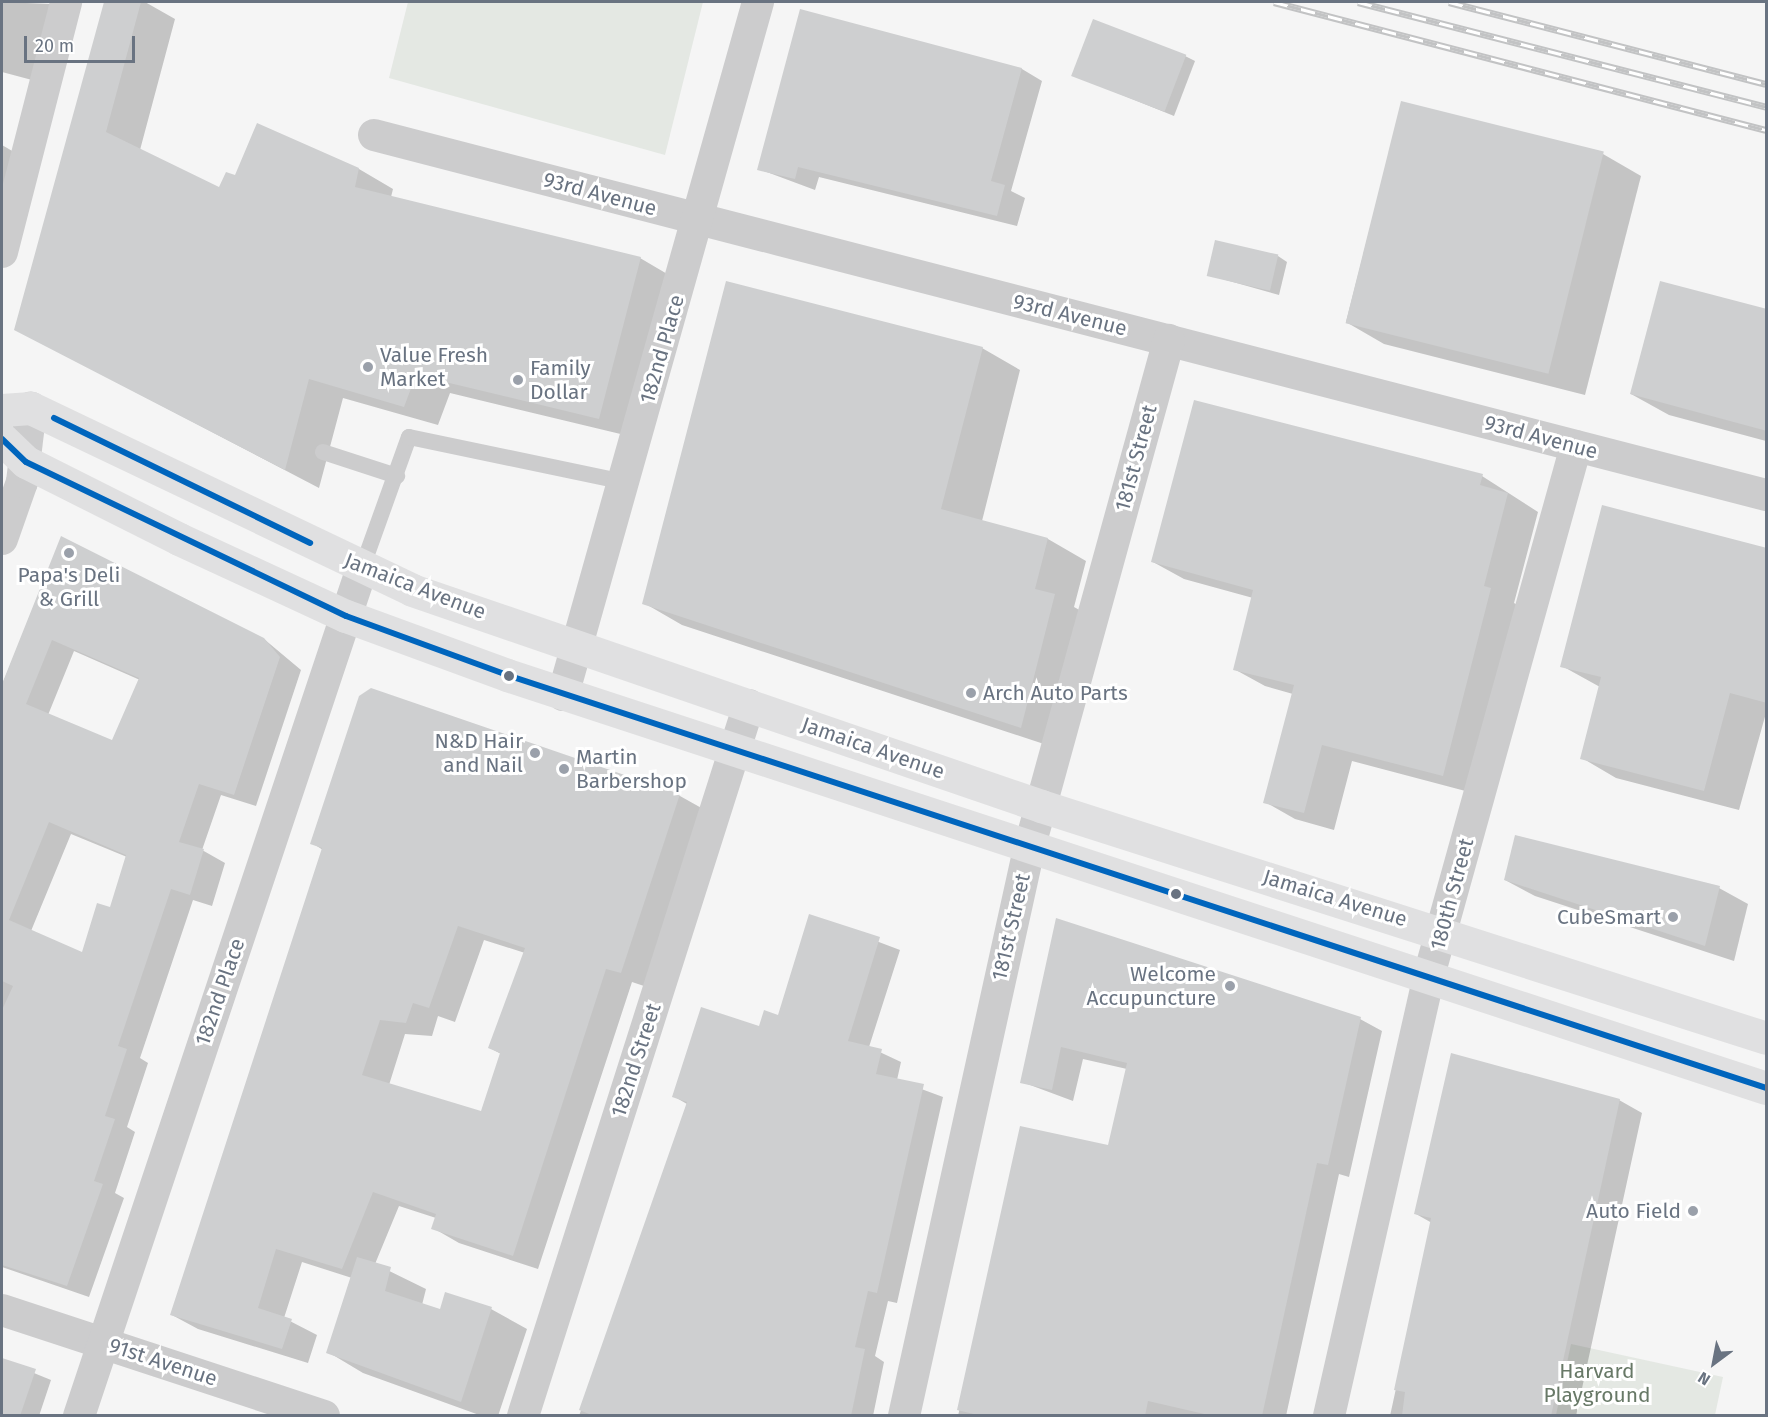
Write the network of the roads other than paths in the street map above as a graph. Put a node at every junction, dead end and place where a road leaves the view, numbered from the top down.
1 (66, 2) edge
2 (758, 2) edge
3 (374, 135) dead end
4 (699, 219) junction
5 (2, 252) edge
6 (1168, 340) junction
7 (16, 409) edge
8 (2, 439) edge
9 (1576, 446) junction
10 (323, 452) dead end
11 (26, 462) junction
12 (397, 476) junction
13 (624, 482) junction
14 (1767, 495) edge
15 (2, 539) edge
16 (362, 568) junction
17 (346, 616) junction
18 (577, 645) junction
19 (563, 695) junction
20 (749, 705) junction
21 (734, 754) junction
22 (1041, 806) junction
23 (1029, 849) junction
24 (1443, 932) junction
25 (1428, 979) junction
26 (1767, 1038) edge
27 (1767, 1088) edge
28 (2, 1310) edge
29 (103, 1342) junction
30 (79, 1416) edge
31 (324, 1416) edge
32 (523, 1416) edge
33 (904, 1416) edge
34 (1329, 1416) edge

1 - 5 street
2 - 4 street, 182nd Place
3 - 4 street, 93rd Avenue
4 - 6 street, 93rd Avenue
4 - 13 street, 182nd Place
6 - 9 street, 93rd Avenue
6 - 22 street, 181st Street
7 - 11 street
7 - 16 main road, Jamaica Avenue
8 - 11 main road
9 - 14 street, 93rd Avenue
9 - 24 street, 180th Street
10 - 12 lane
11 - 15 street
11 - 17 main road
12 - 13 lane
12 - 16 lane
13 - 18 street, 182nd Place
16 - 17 street, 182nd Place
16 - 18 main road, Jamaica Avenue
17 - 19 main road
17 - 29 street, 182nd Place
18 - 19 street, 182nd Place
18 - 20 main road, Jamaica Avenue
19 - 21 main road
20 - 21 street, 182nd Street
20 - 22 main road, Jamaica Avenue
21 - 23 main road
21 - 32 street, 182nd Street
22 - 23 street, 181st Street
22 - 24 main road, Jamaica Avenue
23 - 25 main road
23 - 33 street, 181st Street
24 - 25 street, 180th Street
24 - 26 main road, Jamaica Avenue
25 - 27 main road
25 - 34 street, 180th Street
28 - 29 street, 91st Avenue
29 - 30 street, 182nd Place
29 - 31 street, 91st Avenue

